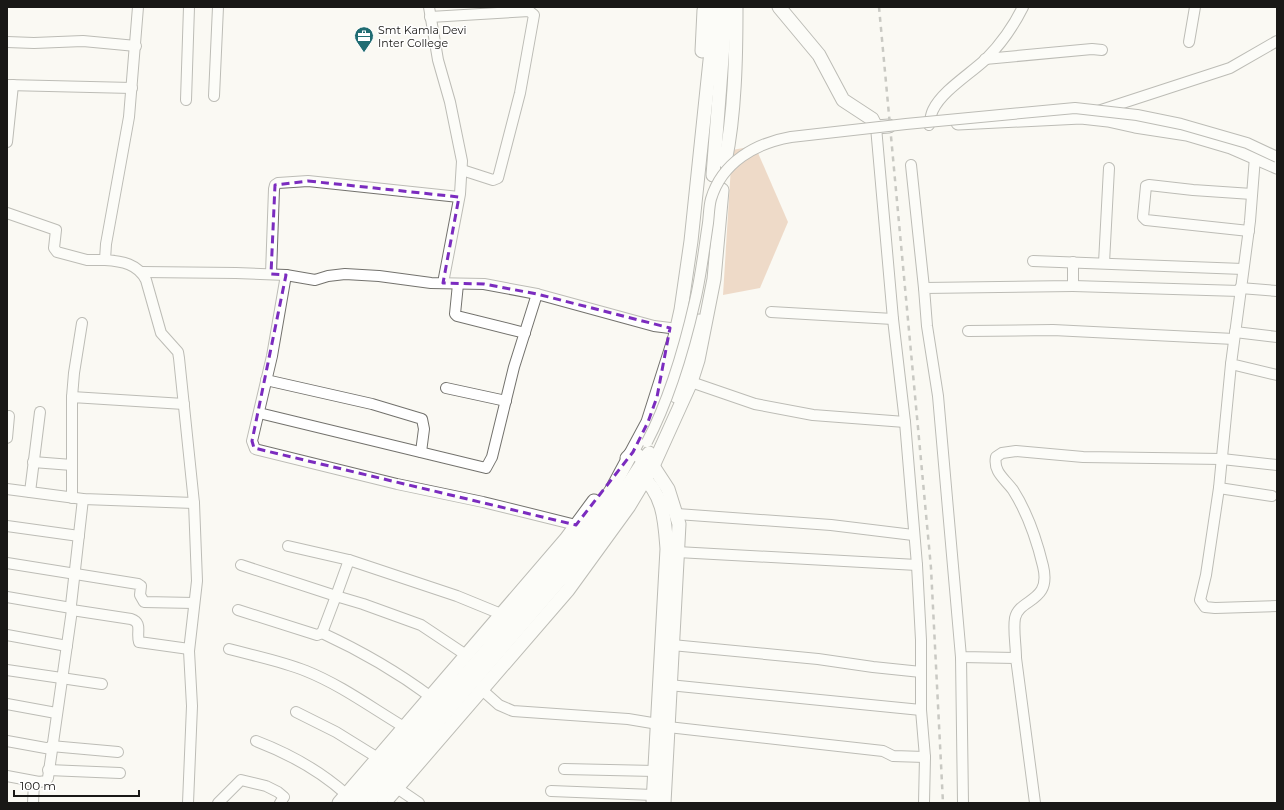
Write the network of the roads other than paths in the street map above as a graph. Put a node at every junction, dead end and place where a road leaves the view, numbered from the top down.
1 (138, 7) edge
2 (189, 7) edge
3 (218, 7) edge
4 (428, 7) edge
5 (704, 7) edge
6 (712, 7) edge
7 (724, 7) edge
8 (736, 7) edge
9 (779, 7) edge
10 (1023, 7) edge
11 (1195, 7) edge
12 (430, 17) junction
13 (7, 42) edge
14 (1189, 42) dead end
15 (1277, 42) edge
16 (136, 46) junction
17 (1102, 50) dead end
18 (986, 59) junction
19 (10, 85) edge
20 (132, 88) junction
21 (214, 96) dead end
22 (186, 100) dead end
23 (1081, 117) junction
24 (929, 125) junction
25 (876, 127) junction
26 (7, 142) edge
27 (1255, 157) junction
28 (1277, 157) edge
29 (724, 162) dead end
30 (911, 165) dead end
31 (1277, 167) edge
32 (1109, 168) dead end
33 (462, 170) junction
34 (714, 176) dead end
35 (722, 190) dead end
36 (1252, 194) junction
37 (459, 197) junction
38 (7, 212) edge
39 (1249, 231) junction
40 (712, 232) dead end
41 (105, 260) junction
42 (1033, 261) dead end
43 (1073, 262) junction
44 (1104, 263) junction
45 (1243, 269) junction
46 (142, 272) junction
47 (270, 274) junction
48 (286, 275) junction
49 (443, 283) junction
50 (458, 284) junction
51 (1073, 286) junction
52 (924, 288) junction
53 (1240, 289) junction
54 (1277, 291) edge
55 (537, 294) junction
56 (771, 312) dead end
57 (892, 319) junction
58 (82, 323) dead end
59 (670, 328) junction
60 (968, 331) dead end
61 (525, 333) junction
62 (1234, 335) junction
63 (1277, 337) edge
64 (1231, 364) junction
65 (1277, 375) edge
66 (266, 380) junction
67 (691, 382) junction
68 (446, 388) dead end
69 (72, 397) junction
70 (657, 397) junction
71 (506, 401) junction
72 (184, 404) junction
73 (40, 412) dead end
74 (259, 413) junction
75 (9, 416) dead end
76 (905, 422) junction
77 (7, 438) edge
78 (420, 452) junction
79 (642, 458) junction
80 (1222, 459) junction
81 (33, 462) junction
82 (72, 465) junction
83 (1277, 465) edge
84 (636, 472) junction
85 (1219, 488) junction
86 (7, 489) edge
87 (30, 492) junction
88 (1272, 496) dead end
89 (72, 498) junction
90 (83, 499) junction
91 (194, 503) junction
92 (677, 514) junction
93 (576, 525) junction
94 (7, 526) edge
95 (914, 535) junction
96 (79, 536) junction
97 (672, 538) junction
98 (288, 546) dead end
99 (677, 552) junction
100 (349, 560) junction
101 (7, 563) edge
102 (241, 565) dead end
103 (917, 565) junction
104 (74, 573) junction
105 (336, 596) junction
106 (7, 597) edge
107 (194, 603) junction
108 (1277, 606) edge
109 (71, 609) junction
110 (238, 610) dead end
111 (501, 614) junction
112 (322, 633) junction
113 (7, 635) edge
114 (672, 645) junction
115 (66, 646) junction
116 (189, 649) junction
117 (229, 649) dead end
118 (466, 655) junction
119 (962, 657) junction
120 (1016, 658) junction
121 (7, 670) edge
122 (921, 672) junction
123 (61, 679) junction
124 (102, 684) dead end
125 (670, 685) junction
126 (481, 689) junction
127 (431, 697) junction
128 (7, 704) edge
129 (921, 710) junction
130 (296, 712) dead end
131 (56, 713) junction
132 (663, 725) junction
133 (404, 728) junction
134 (7, 741) edge
135 (256, 741) dead end
136 (51, 747) junction
137 (118, 752) dead end
138 (925, 757) junction
139 (378, 758) junction
140 (564, 769) dead end
141 (48, 770) junction
142 (655, 771) junction
143 (120, 773) dead end
144 (7, 776) edge
145 (34, 782) junction
146 (397, 788) junction
147 (551, 791) dead end
148 (653, 799) edge
149 (346, 800) edge
150 (33, 803) edge
151 (188, 803) edge
152 (218, 803) edge
153 (280, 803) edge
154 (368, 803) edge
155 (384, 803) edge
156 (419, 803) edge
157 (664, 803) edge
158 (924, 803) edge
159 (963, 803) edge
160 (1035, 803) edge

1 - 16 street
2 - 22 street
3 - 21 street
4 - 12 street
5 - 59 main road
6 - 70 main road
7 - 34 main road
8 - 29 main road
9 - 25 main road
10 - 18 street
11 - 14 street
12 - 33 street
12 - 33 street
13 - 16 street
15 - 23 street
16 - 20 street
17 - 18 street
18 - 24 street
19 - 20 street
19 - 26 street
20 - 41 street
23 - 24 main road
23 - 27 main road
24 - 25 main road
25 - 57 street
27 - 31 main road
27 - 36 street
28 - 79 street, bridge
30 - 52 street
32 - 44 street
33 - 37 street
35 - 67 main road
36 - 39 street
36 - 39 street
37 - 47 street
37 - 49 street
38 - 41 street
39 - 45 street
40 - 79 main road
41 - 46 street
42 - 43 street
43 - 44 street
43 - 51 street
44 - 45 street
45 - 53 street
46 - 47 street
46 - 72 street
47 - 48 street
48 - 49 street
48 - 66 street
49 - 50 street
50 - 55 street
50 - 61 street
51 - 52 street
51 - 53 street
52 - 119 street
53 - 54 street
53 - 62 street
55 - 59 street
55 - 61 street
56 - 57 street
57 - 76 street
58 - 69 street
59 - 70 main road
60 - 62 street
61 - 71 street
62 - 63 street
62 - 64 street
64 - 65 street
64 - 80 street
66 - 74 street
66 - 78 street
67 - 76 street
67 - 79 main road
68 - 71 street
69 - 72 street
69 - 82 street
70 - 79 main road
71 - 78 street
72 - 91 street
73 - 81 street
74 - 78 street
74 - 93 street
75 - 77 street
76 - 95 street
79 - 84 main road
79 - 84 main road
79 - 92 main road
79 - 93 main road
80 - 83 street
80 - 85 street
80 - 120 street
81 - 82 street
81 - 87 street
82 - 89 street
84 - 97 main road
84 - 126 main road
84 - 149 main road
84 - 154 main road
85 - 88 street
85 - 108 street
86 - 87 street
87 - 89 street
89 - 90 street
90 - 91 street
90 - 96 street
91 - 107 street
92 - 95 street
92 - 97 main road
93 - 111 main road
94 - 96 street
95 - 103 street
96 - 104 street
97 - 99 main road
97 - 132 main road
98 - 100 street
99 - 103 street
99 - 114 main road
100 - 105 street
100 - 111 street
101 - 104 street
102 - 105 street
103 - 122 street
104 - 107 street
104 - 109 street
105 - 112 street
105 - 118 street
106 - 109 street
107 - 116 street
109 - 115 street
109 - 116 street
110 - 112 street
111 - 118 main road
112 - 127 street
113 - 115 street
114 - 122 street
114 - 125 main road
115 - 123 street
116 - 151 street
117 - 133 street
118 - 127 main road
119 - 120 street
119 - 159 street
120 - 160 street
121 - 123 street
122 - 129 street
123 - 124 street
123 - 131 street
125 - 129 street
125 - 132 main road
126 - 132 street
126 - 146 main road
127 - 133 main road
128 - 131 street
129 - 138 street
130 - 139 street
131 - 136 street
132 - 138 street
132 - 142 main road
132 - 157 main road
133 - 139 main road
134 - 136 street
135 - 149 street
136 - 137 street
136 - 141 street
138 - 158 street
139 - 149 main road
140 - 142 street
141 - 143 street
141 - 145 street
142 - 148 main road
144 - 145 street
145 - 150 street
146 - 155 main road
146 - 156 street
147 - 148 street
152 - 153 street

